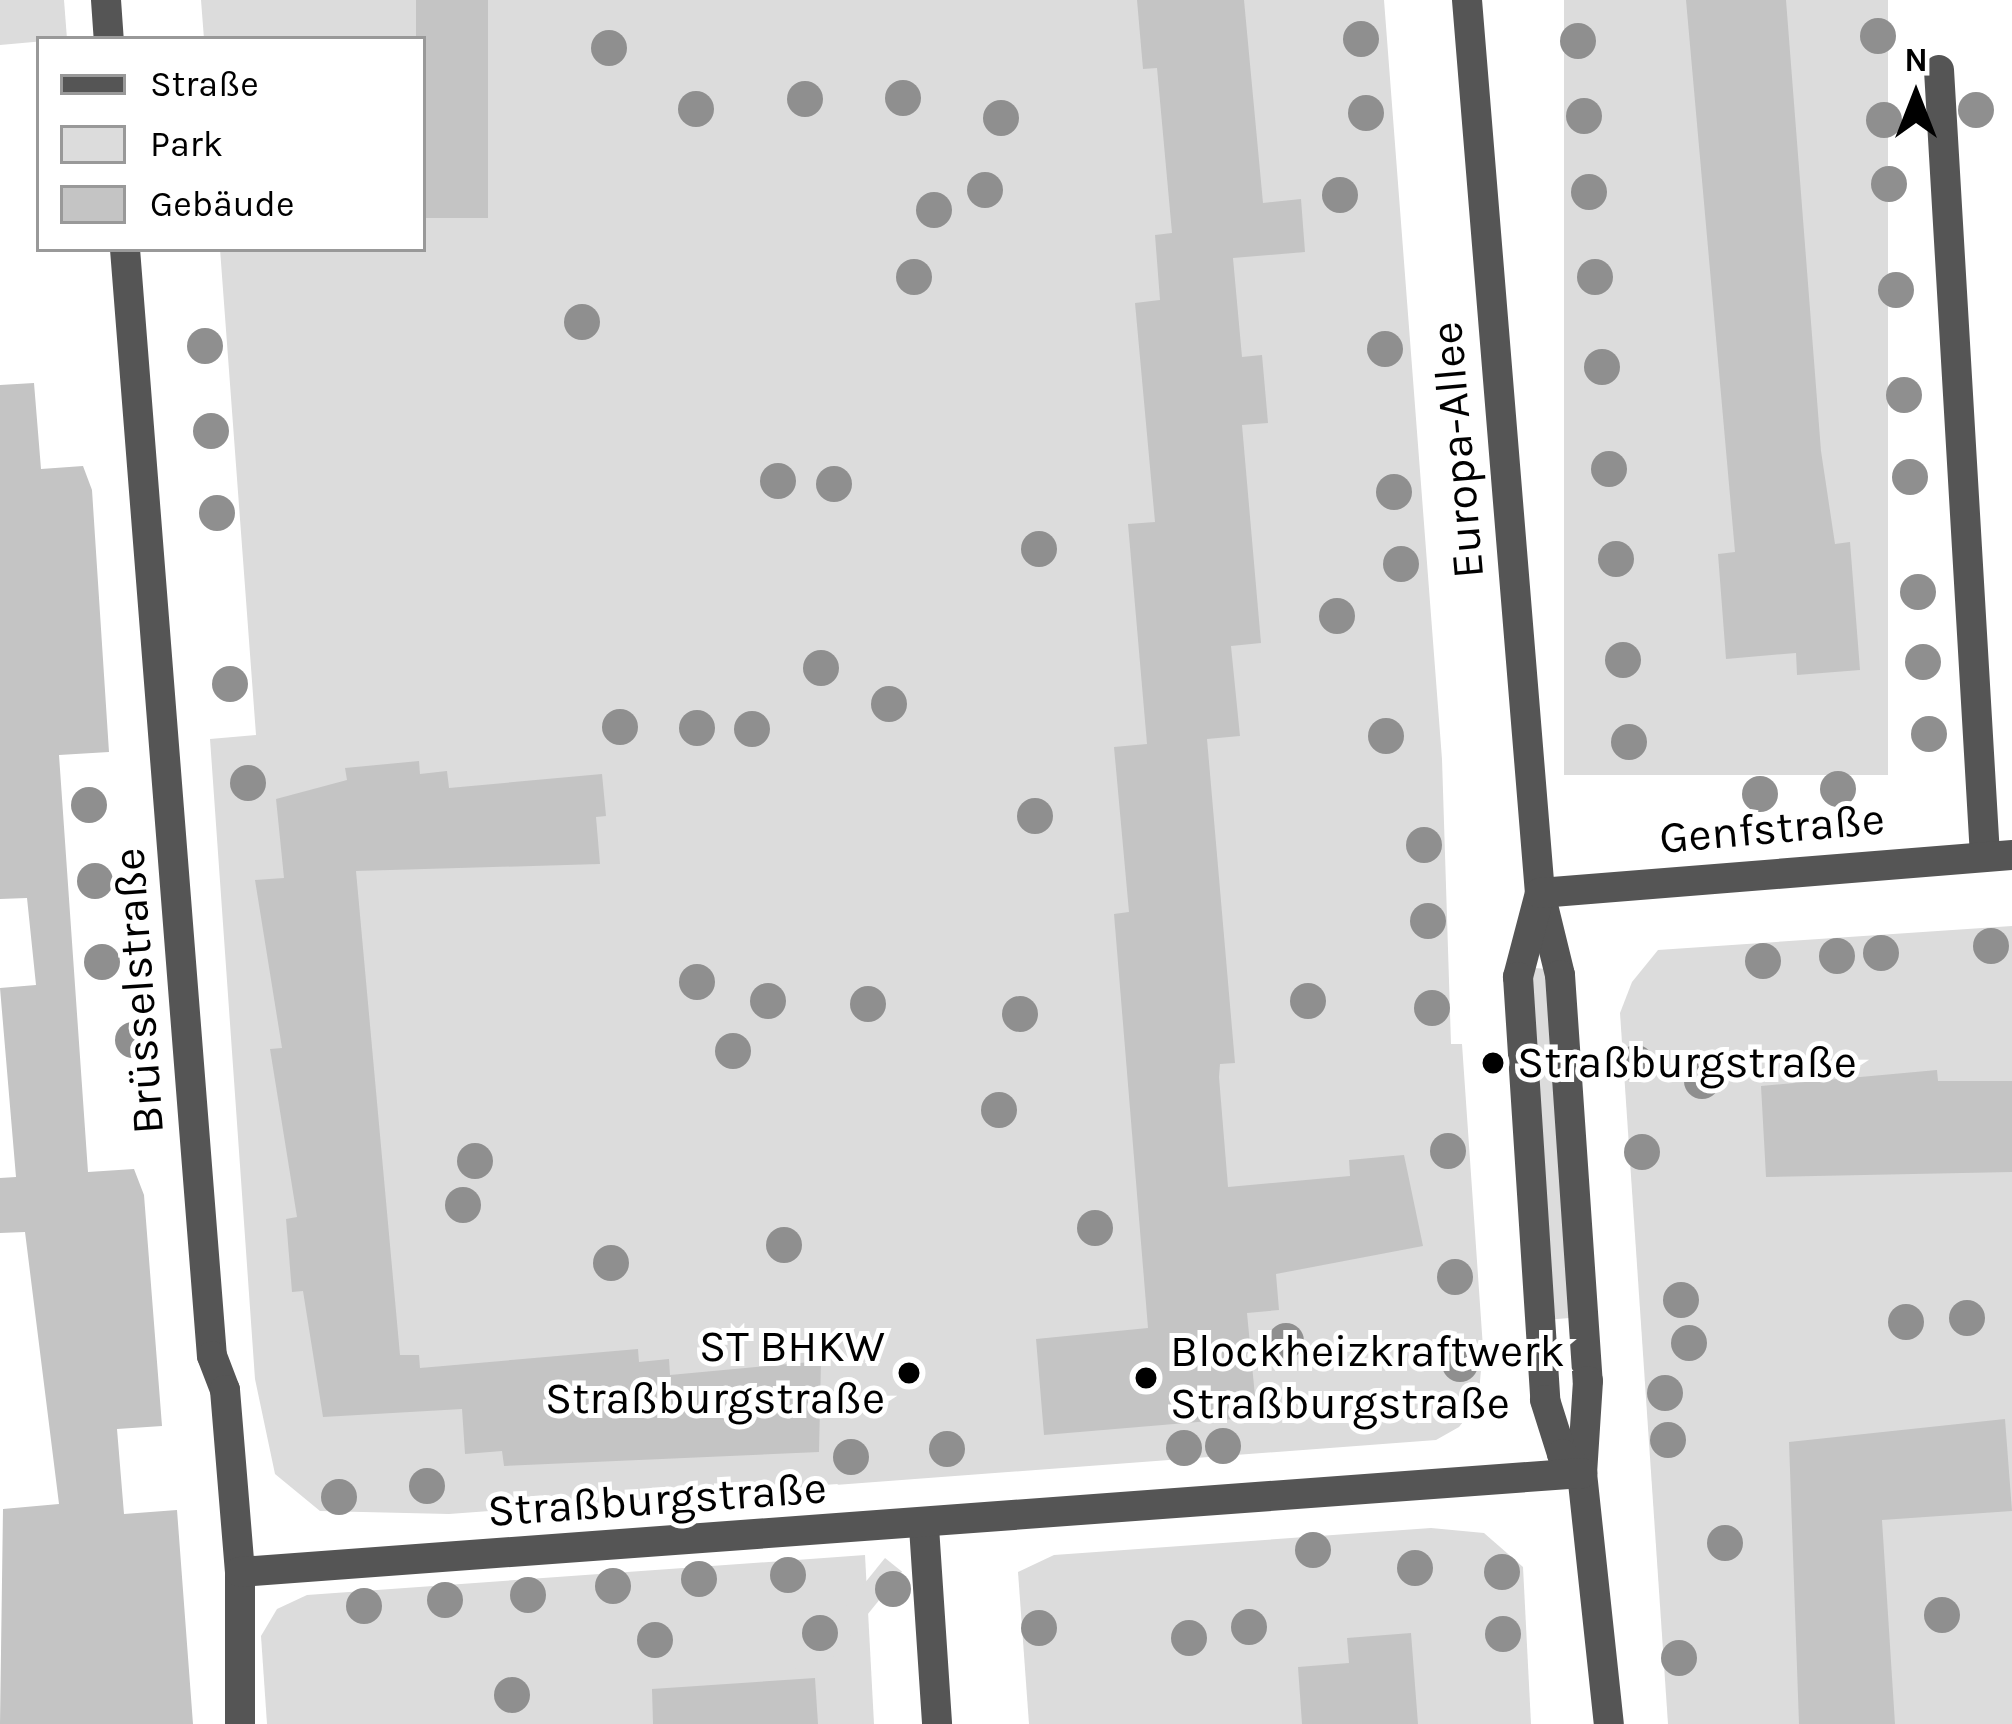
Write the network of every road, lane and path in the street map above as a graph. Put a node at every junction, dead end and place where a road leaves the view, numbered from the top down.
1 (106, 0) edge
2 (1467, 0) edge
3 (109, 36) edge
4 (1939, 70) dead end
5 (125, 252) edge
6 (1999, 856) edge
7 (1540, 893) junction
8 (1582, 1473) junction
9 (924, 1527) junction
10 (240, 1572) junction
11 (240, 1724) edge
12 (938, 1724) edge
13 (1609, 1724) edge

1 - 3 street
2 - 7 street, Europa-Allee
4 - 6 street
5 - 10 street, Brüsselstraße
6 - 7 street, Genfstraße
7 - 8 street, Europa-Allee
7 - 8 street, Europa-Allee
8 - 9 street, Straßburgstraße
8 - 13 street, Europa-Allee
9 - 10 street, Straßburgstraße
9 - 12 street
10 - 11 street, Brüsselstraße

